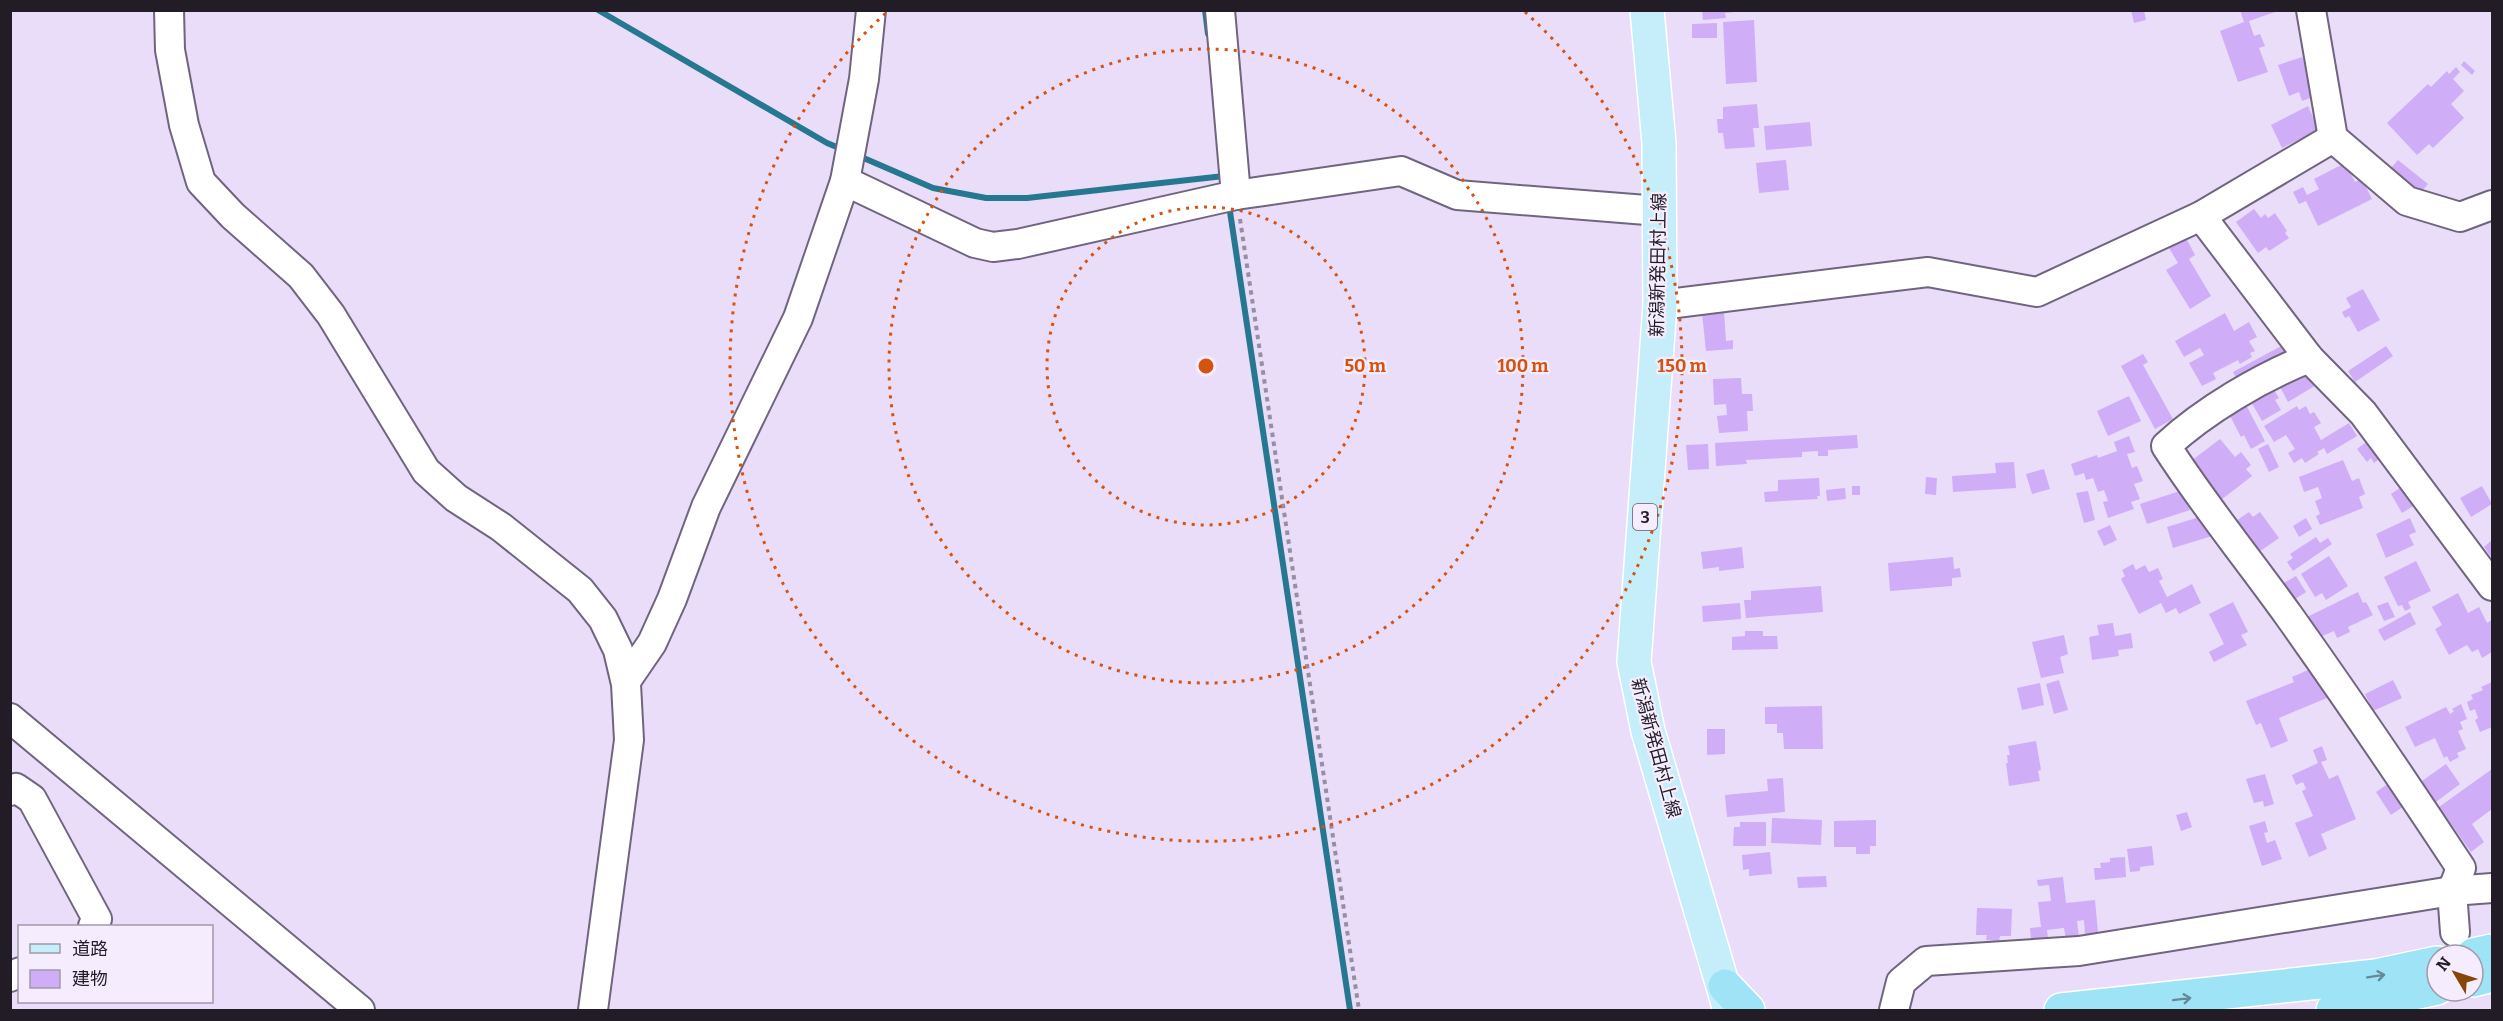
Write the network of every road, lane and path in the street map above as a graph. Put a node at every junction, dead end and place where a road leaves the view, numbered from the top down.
1 (169, 10) edge
2 (871, 10) edge
3 (1220, 10) edge
4 (1647, 10) edge
5 (2311, 10) edge
6 (2333, 138) junction
7 (845, 181) junction
8 (1236, 195) junction
9 (2493, 205) edge
10 (1659, 211) junction
11 (2201, 216) junction
12 (1659, 305) junction
13 (2309, 358) junction
14 (2493, 586) edge
15 (626, 681) junction
16 (10, 718) edge
17 (10, 790) edge
18 (2493, 888) edge
19 (2452, 891) junction
20 (94, 925) edge
21 (2464, 943) edge
22 (2425, 966) edge
23 (2425, 991) edge
24 (1725, 1002) edge
25 (360, 1011) edge
26 (593, 1011) edge
27 (1359, 1011) edge
28 (1748, 1011) edge
29 (1894, 1011) edge
30 (2061, 1011) edge
31 (2333, 1011) edge

1 - 15 street
2 - 7 street
3 - 8 street
4 - 10 main road, 新潟新発田村上線 / 3
5 - 6 street
6 - 9 street
6 - 11 street
7 - 8 street
7 - 15 street
8 - 10 street
8 - 27 path
10 - 12 main road, 新潟新発田村上線 / 3
11 - 12 street
11 - 13 street
12 - 24 main road, 新潟新発田村上線 / 3
13 - 14 street
13 - 19 street
15 - 26 street
16 - 25 street
17 - 20 street
18 - 19 street
19 - 21 street
19 - 29 street
30 -> 22 highway
23 - 31 highway
24 - 28 highway

